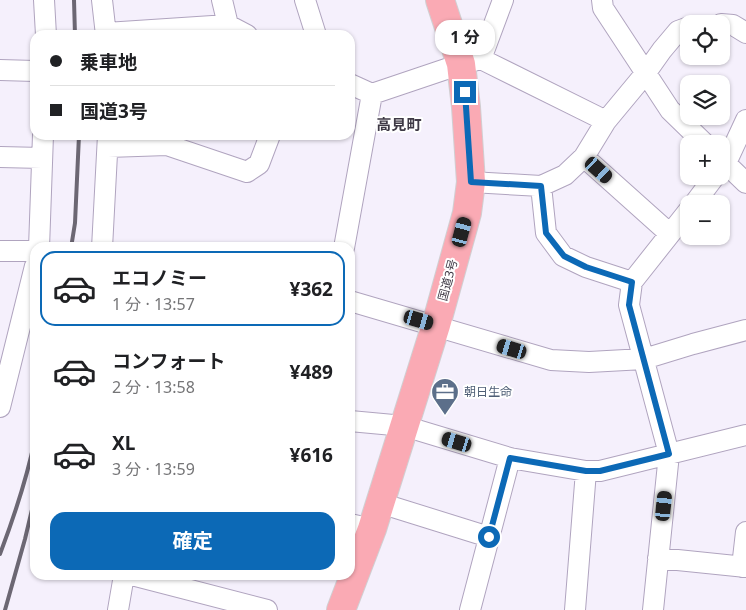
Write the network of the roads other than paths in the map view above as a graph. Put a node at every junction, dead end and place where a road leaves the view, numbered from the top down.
1 (44, 0) edge
2 (102, 0) edge
3 (222, 0) edge
4 (305, 0) edge
5 (440, 0) edge
6 (503, 0) edge
7 (602, 0) edge
8 (228, 25) junction
9 (730, 25) edge
10 (46, 30) edge
11 (106, 30) edge
12 (199, 30) edge
13 (238, 30) edge
14 (314, 30) edge
15 (680, 30) edge
16 (746, 33) edge
17 (471, 62) junction
18 (0, 70) edge
19 (30, 71) edge
20 (645, 74) junction
21 (355, 86) edge
22 (372, 94) junction
23 (746, 120) edge
24 (606, 122) junction
25 (696, 135) edge
26 (43, 140) edge
27 (168, 140) edge
28 (268, 140) edge
29 (108, 141) edge
30 (730, 150) edge
31 (0, 157) edge
32 (584, 157) junction
33 (42, 158) junction
34 (730, 173) edge
35 (471, 182) junction
36 (746, 183) edge
37 (541, 186) junction
38 (680, 221) edge
39 (670, 234) junction
40 (39, 242) edge
41 (108, 242) edge
42 (345, 242) edge
43 (0, 251) edge
44 (30, 252) edge
45 (632, 282) junction
46 (30, 286) edge
47 (355, 301) edge
48 (436, 325) junction
49 (746, 330) edge
50 (644, 359) junction
51 (0, 407) edge
52 (355, 421) edge
53 (404, 426) junction
54 (746, 434) edge
55 (669, 454) junction
56 (510, 458) junction
57 (586, 471) junction
58 (380, 503) junction
59 (361, 527) edge
60 (746, 532) edge
61 (489, 537) junction
62 (355, 552) edge
63 (658, 558) junction
64 (744, 567) edge
65 (123, 580) edge
66 (170, 580) edge
67 (348, 580) edge
68 (201, 584) edge
69 (118, 610) edge
70 (267, 610) edge
71 (341, 610) edge
72 (470, 610) edge
73 (575, 610) edge
74 (653, 610) edge

1 - 10 street
2 - 11 street
3 - 8 street
4 - 14 street
5 - 17 highway, 国道3号
6 - 17 street
7 - 20 street
8 - 12 street
8 - 13 street
9 - 16 street
15 - 20 street
17 - 22 street
17 - 24 street
17 - 35 highway, 国道3号
18 - 19 street
20 - 24 street
20 - 25 street
21 - 22 street
22 - 42 street
23 - 30 street
24 - 32 street
26 - 33 street
27 - 28 street
27 - 29 street
29 - 41 street
31 - 33 street
32 - 37 street
32 - 39 street
33 - 40 street
34 - 36 street
35 - 37 street
35 - 48 highway, 国道3号
37 - 45 street
38 - 39 street
39 - 45 street
43 - 44 street
45 - 50 street
46 - 51 street
47 - 48 street
48 - 50 street
48 - 53 highway, 国道3号
49 - 50 street
50 - 55 street
52 - 53 street
53 - 56 street
53 - 58 highway, 国道3号
54 - 55 street
55 - 57 street
55 - 63 street
56 - 57 street
56 - 61 street
57 - 73 street
58 - 59 highway, 国道3号
58 - 61 street
59 - 62 highway, 国道3号
60 - 64 street
61 - 72 street
63 - 64 street
63 - 74 street
65 - 69 street
66 - 68 street
67 - 71 highway, 国道3号
68 - 70 street

